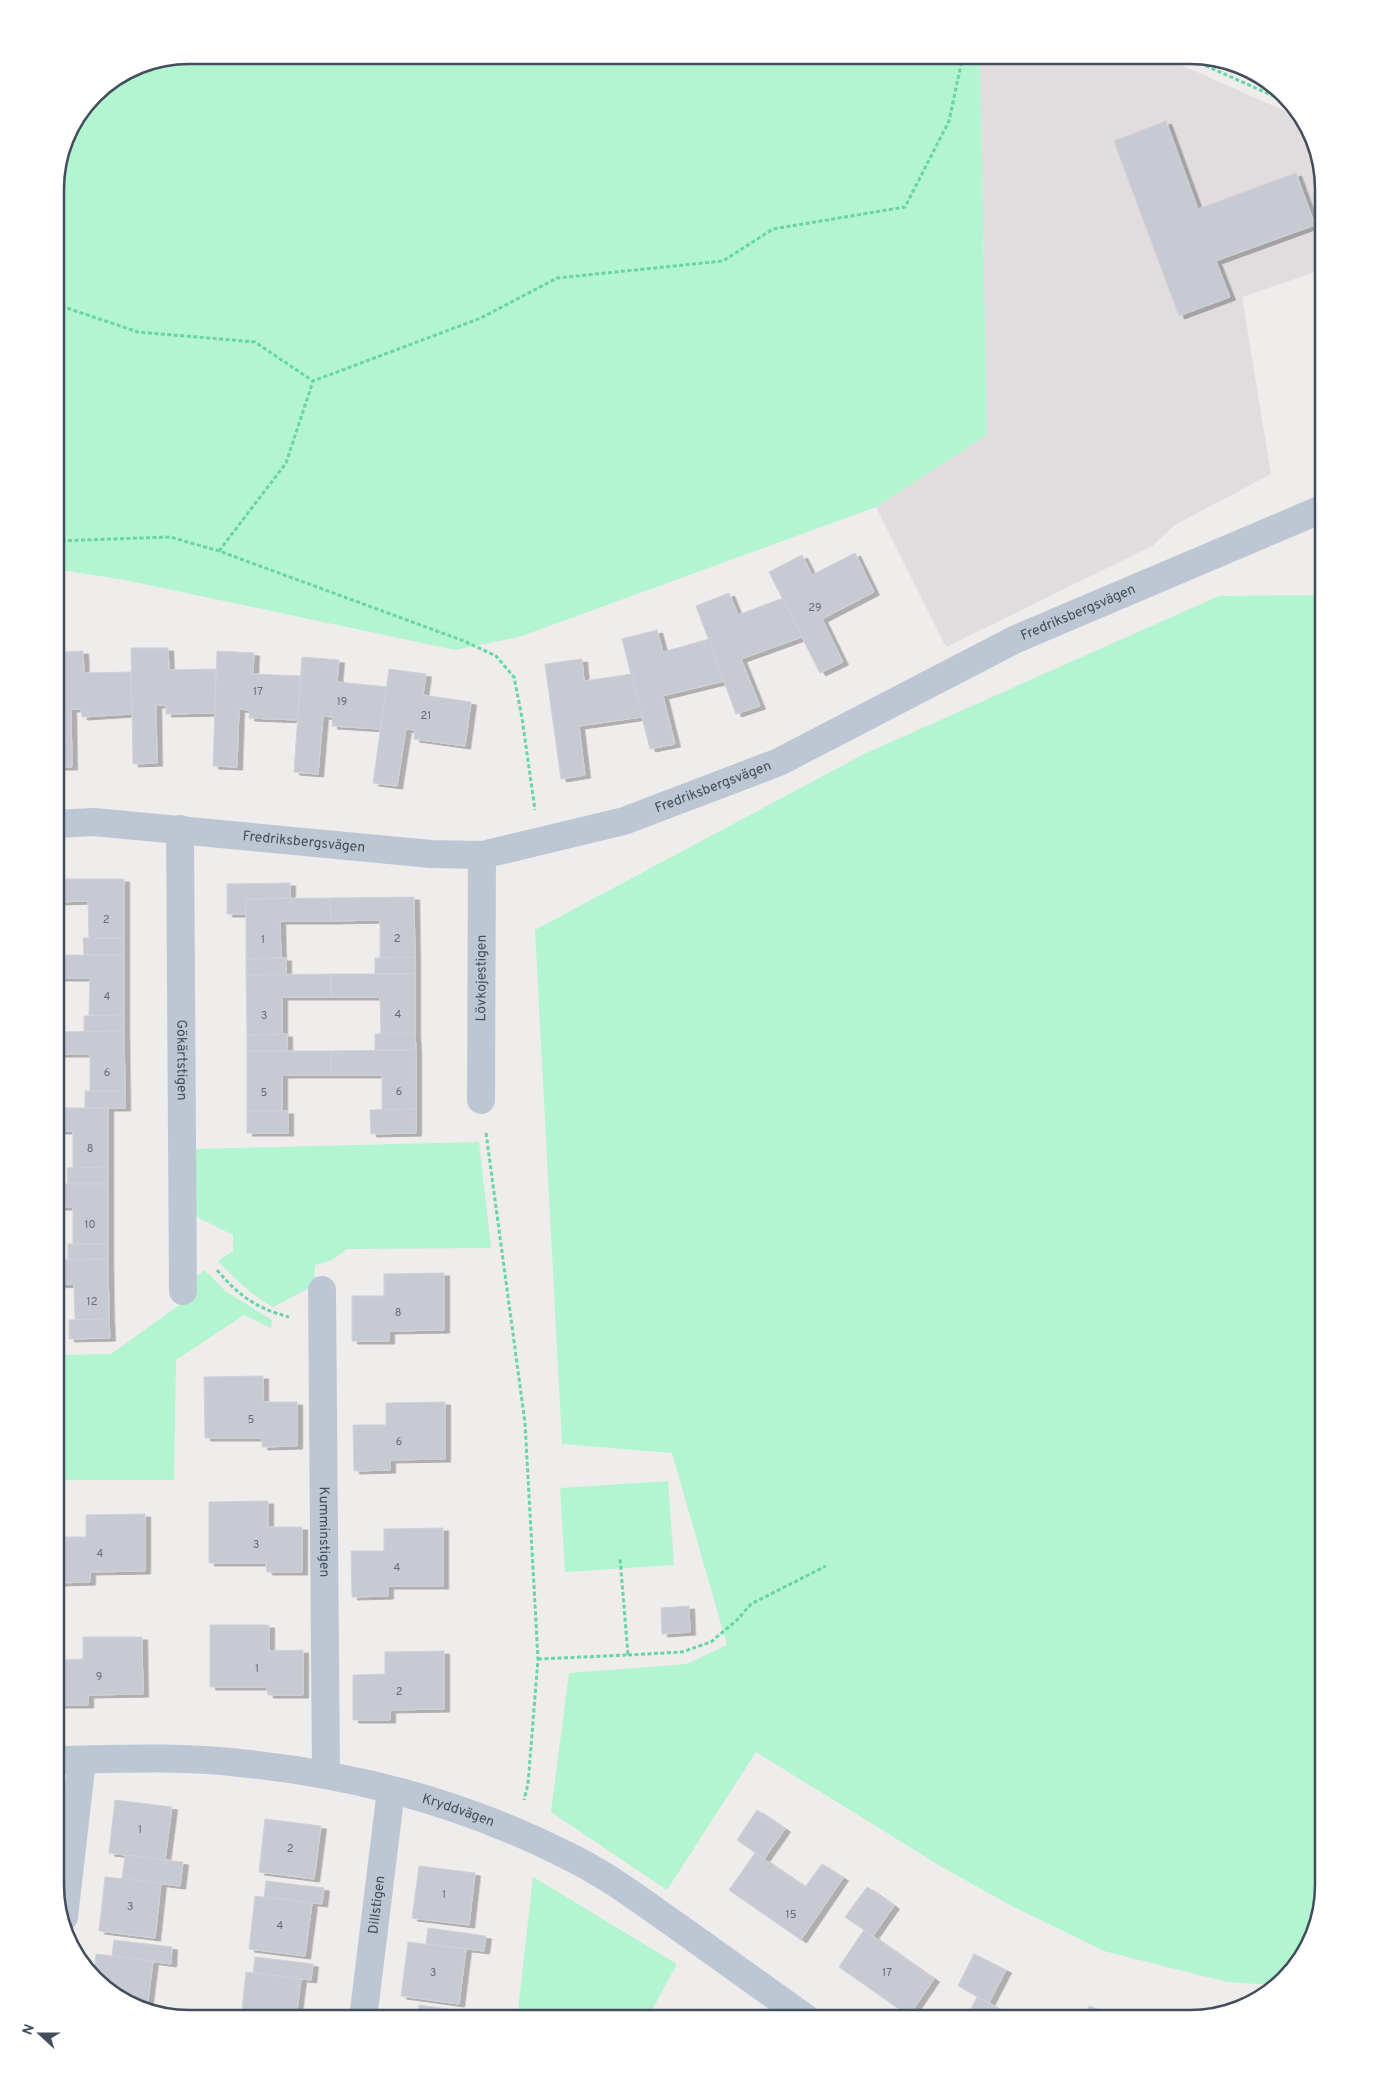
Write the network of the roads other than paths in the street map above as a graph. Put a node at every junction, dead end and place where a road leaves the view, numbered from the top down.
1 (1315, 513) edge
2 (64, 824) edge
3 (180, 830) junction
4 (482, 855) junction
5 (481, 1100) road end
6 (322, 1290) dead end
7 (183, 1291) dead end
8 (64, 1760) edge
9 (82, 1760) junction
10 (326, 1774) junction
11 (391, 1790) junction
12 (66, 1904) edge
13 (365, 2010) edge
14 (794, 2010) edge

1 - 4 street, Fredriksbergsvägen
2 - 3 street, Fredriksbergsvägen
3 - 4 street, Fredriksbergsvägen
3 - 7 street, Gökärtstigen
4 - 5 street, Lövkojestigen
6 - 10 street, Kumminstigen
8 - 9 street, Kryddvägen
9 - 10 street, Kryddvägen
9 - 12 street
10 - 11 street, Kryddvägen
11 - 13 street, Dillstigen
11 - 14 street, Kryddvägen

